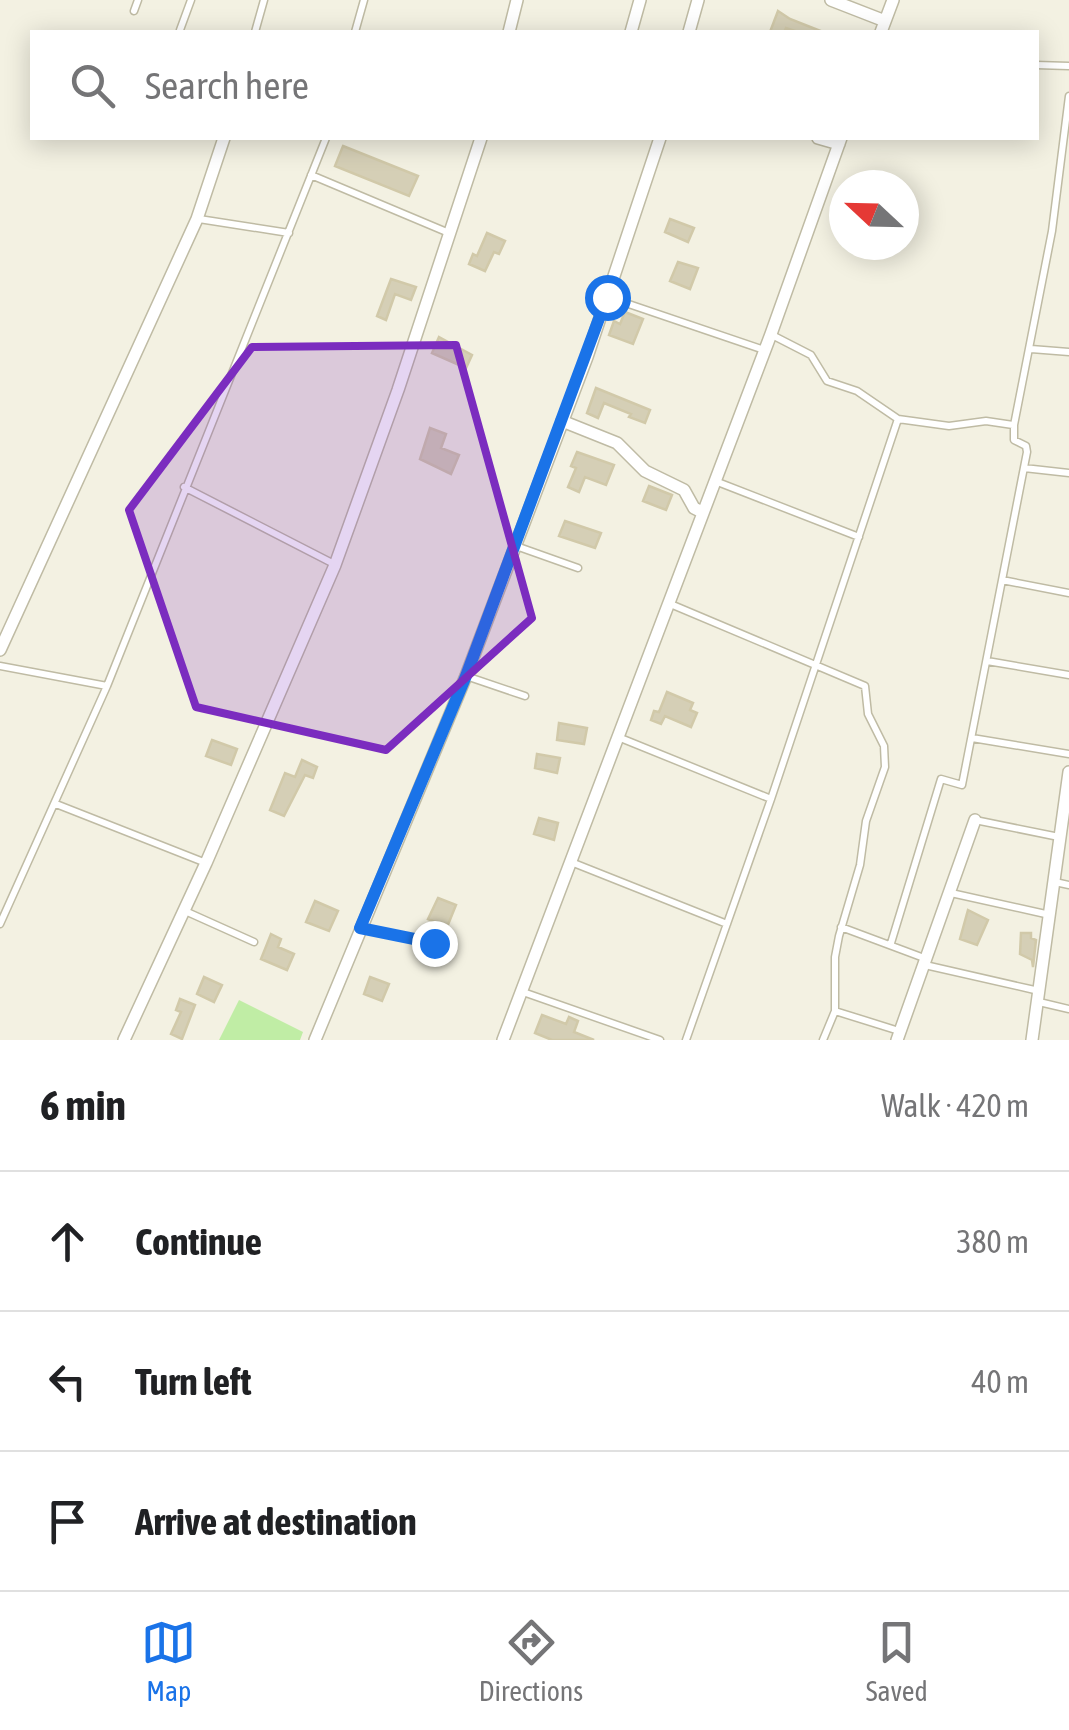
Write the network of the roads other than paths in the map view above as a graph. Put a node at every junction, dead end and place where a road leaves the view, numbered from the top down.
1 (138, 0) edge
2 (191, 0) edge
3 (264, 0) edge
4 (364, 0) edge
5 (517, 0) edge
6 (640, 0) edge
7 (698, 0) edge
8 (832, 0) edge
9 (893, 0) edge
10 (134, 11) dead end
11 (883, 26) edge
12 (180, 30) edge
13 (256, 30) edge
14 (356, 30) edge
15 (509, 30) edge
16 (632, 30) edge
17 (690, 30) edge
18 (1039, 65) edge
19 (1069, 66) edge
20 (1069, 96) edge
21 (223, 140) edge
22 (325, 140) edge
23 (479, 140) edge
24 (659, 140) edge
25 (840, 141) edge
26 (312, 175) junction
27 (197, 219) junction
28 (289, 233) junction
29 (452, 234) junction
30 (607, 297) junction
31 (770, 334) junction
32 (1031, 349) junction
33 (764, 350) junction
34 (1069, 352) edge
35 (898, 419) junction
36 (562, 421) junction
37 (1014, 425) junction
38 (1024, 468) junction
39 (1069, 473) edge
40 (714, 480) junction
41 (184, 488) junction
42 (702, 512) junction
43 (860, 537) junction
44 (515, 546) junction
45 (335, 564) junction
46 (578, 568) dead end
47 (1002, 580) junction
48 (1069, 594) edge
49 (668, 603) junction
50 (0, 650) edge
51 (986, 661) junction
52 (814, 664) junction
53 (0, 666) edge
54 (466, 676) junction
55 (1069, 676) edge
56 (106, 686) junction
57 (525, 696) dead end
58 (617, 736) junction
59 (972, 738) junction
60 (1069, 754) edge
61 (1069, 773) edge
62 (771, 799) junction
63 (56, 804) junction
64 (975, 820) joint
65 (1060, 837) junction
66 (570, 861) junction
67 (206, 863) junction
68 (1054, 882) junction
69 (1069, 885) edge
70 (950, 892) junction
71 (185, 911) junction
72 (1050, 915) junction
73 (0, 924) edge
74 (727, 924) junction
75 (841, 926) junction
76 (360, 928) junction
77 (254, 942) dead end
78 (434, 943) dead end
79 (891, 944) junction
80 (926, 963) junction
81 (521, 992) junction
82 (1039, 996) junction
83 (1069, 1009) edge
84 (835, 1010) junction
85 (898, 1036) edge
86 (124, 1040) edge
87 (315, 1040) edge
88 (503, 1040) edge
89 (660, 1040) edge
90 (686, 1040) edge
91 (822, 1040) edge
92 (1032, 1040) edge

1 - 10 lane
2 - 12 lane
3 - 13 lane
4 - 14 lane
5 - 15 street
6 - 16 street
7 - 17 street
8 - 11 street
9 - 11 street
18 - 19 lane
20 - 32 lane
21 - 27 street
22 - 26 lane
23 - 29 street
24 - 30 street
25 - 31 street
26 - 28 lane
26 - 29 lane
27 - 28 lane
27 - 50 street
28 - 41 lane
29 - 45 street
30 - 33 lane
30 - 36 street
31 - 33 street
31 - 35 lane
32 - 34 lane
32 - 37 lane
33 - 40 street
35 - 37 lane
35 - 43 lane
36 - 42 street
36 - 44 street
37 - 38 lane
38 - 39 lane
38 - 47 lane
40 - 42 street
40 - 43 lane
41 - 45 lane
41 - 56 lane
42 - 49 street
43 - 52 lane
44 - 46 lane
44 - 54 street
45 - 67 street
47 - 48 lane
47 - 51 lane
49 - 52 lane
49 - 58 street
51 - 55 lane
51 - 59 lane
52 - 62 lane
52 - 75 lane
53 - 56 lane
54 - 57 lane
54 - 76 street
56 - 63 lane
58 - 62 lane
58 - 66 street
59 - 60 lane
59 - 79 lane
61 - 65 street
62 - 74 lane
63 - 67 lane
63 - 73 lane
64 - 65 lane
64 - 70 street
65 - 68 street
66 - 74 lane
66 - 81 street
67 - 71 street
68 - 69 lane
68 - 72 street
70 - 72 lane
70 - 80 street
71 - 77 lane
71 - 86 street
72 - 82 street
74 - 90 lane
75 - 79 lane
75 - 84 lane
76 - 78 lane
76 - 87 street
79 - 80 lane
80 - 82 lane
80 - 85 street
81 - 88 street
81 - 89 lane
82 - 83 lane
82 - 92 street
84 - 85 lane
84 - 91 lane

